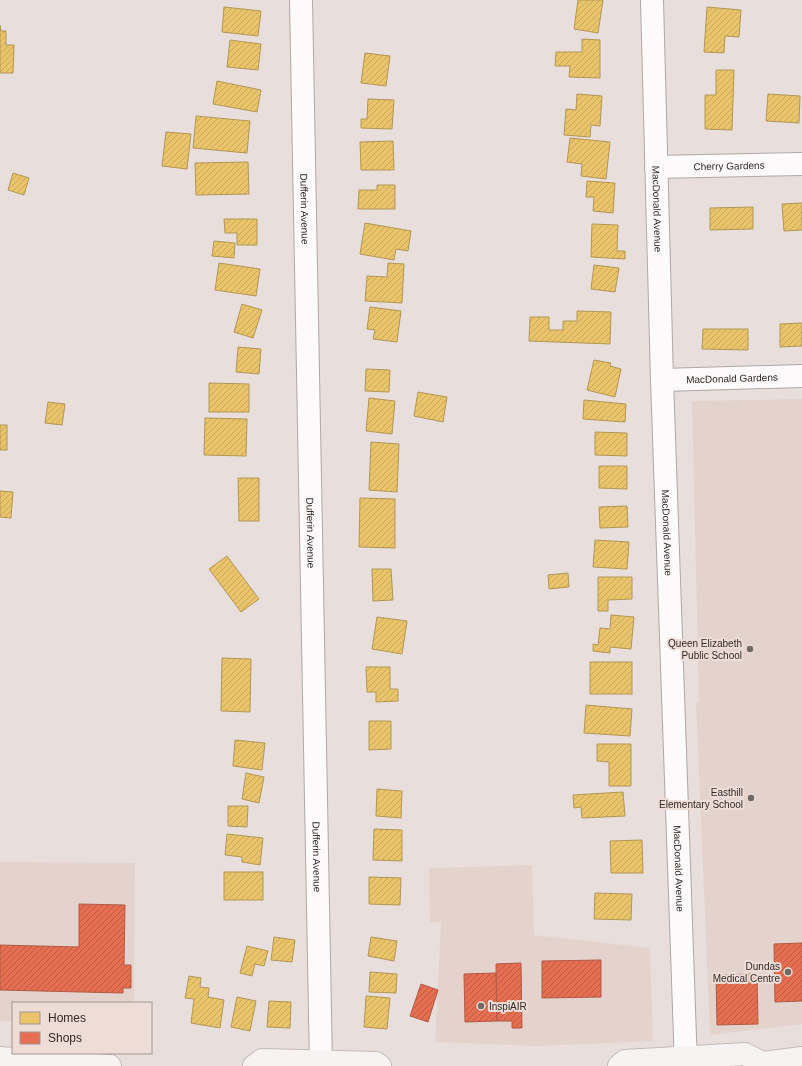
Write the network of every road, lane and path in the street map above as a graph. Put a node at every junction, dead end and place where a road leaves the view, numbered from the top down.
1 (300, 0) edge
2 (652, 0) edge
3 (802, 164) edge
4 (656, 167) junction
5 (802, 376) edge
6 (662, 380) junction
7 (0, 1058) edge
8 (802, 1058) edge
9 (686, 1062) edge
10 (320, 1064) edge
11 (760, 1064) edge
12 (110, 1066) edge
13 (254, 1066) edge
14 (380, 1066) edge
15 (619, 1066) edge

1 - 10 street, Dufferin Avenue
2 - 4 street, MacDonald Avenue
3 - 4 street, Cherry Gardens
4 - 6 street, MacDonald Avenue
5 - 6 street, MacDonald Gardens
6 - 9 street, MacDonald Avenue
7 - 12 main road
8 - 11 main road
9 - 11 main road
9 - 15 main road
10 - 13 main road
10 - 14 main road

